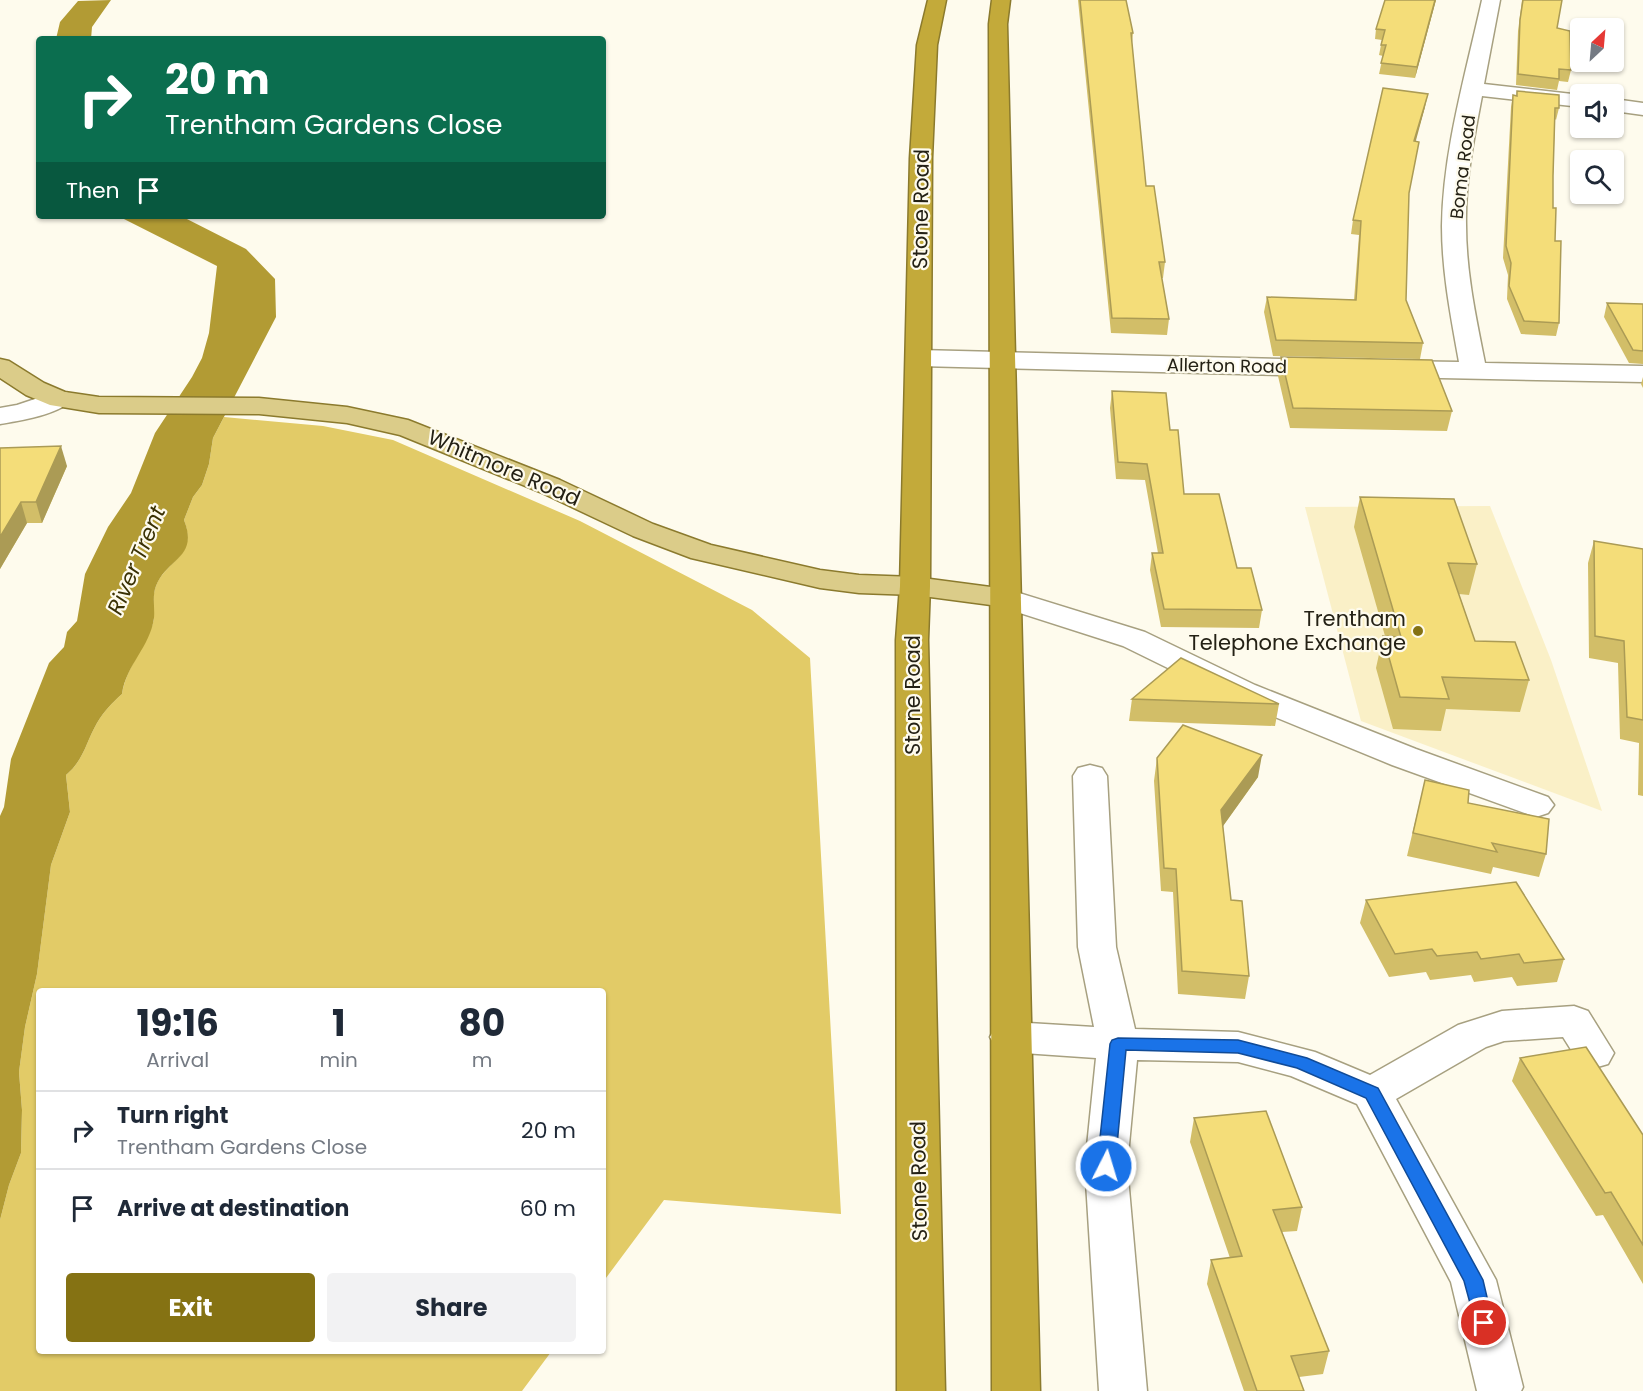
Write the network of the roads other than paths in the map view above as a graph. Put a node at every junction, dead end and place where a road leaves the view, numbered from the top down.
1 (937, 0) edge
2 (1001, 0) edge
3 (1491, 0) edge
4 (1473, 89) junction
5 (1570, 101) edge
6 (1624, 106) edge
7 (1643, 109) edge
8 (919, 358) junction
9 (1003, 361) junction
10 (0, 367) edge
11 (1474, 371) junction
12 (1643, 374) edge
13 (59, 399) junction
14 (0, 416) edge
15 (915, 585) junction
16 (1006, 598) junction
17 (1090, 776) dead end
18 (1536, 805) dead end
19 (1010, 1038) junction
20 (1118, 1044) junction
21 (1594, 1053) dead end
22 (1372, 1093) junction
23 (1500, 1387) dead end
24 (921, 1391) edge
25 (1016, 1391) edge
26 (1123, 1391) edge

1 - 8 highway, Stone Road
2 - 9 highway
3 - 4 street, Boma Road
4 - 5 street
4 - 11 street, Boma Road
6 - 7 street
8 - 9 street, Allerton Road
8 - 15 highway, Stone Road
9 - 11 street, Allerton Road
9 - 16 highway
10 - 13 main road, Whitmore Road
11 - 12 street, Allerton Road
13 - 14 street
13 - 15 main road, Whitmore Road
15 - 16 main road, Whitmore Road
15 - 24 highway, Stone Road
16 - 18 street
16 - 19 highway
17 - 20 street
19 - 20 street
19 - 25 highway
20 - 22 street
20 - 26 street
21 - 22 street
22 - 23 street

